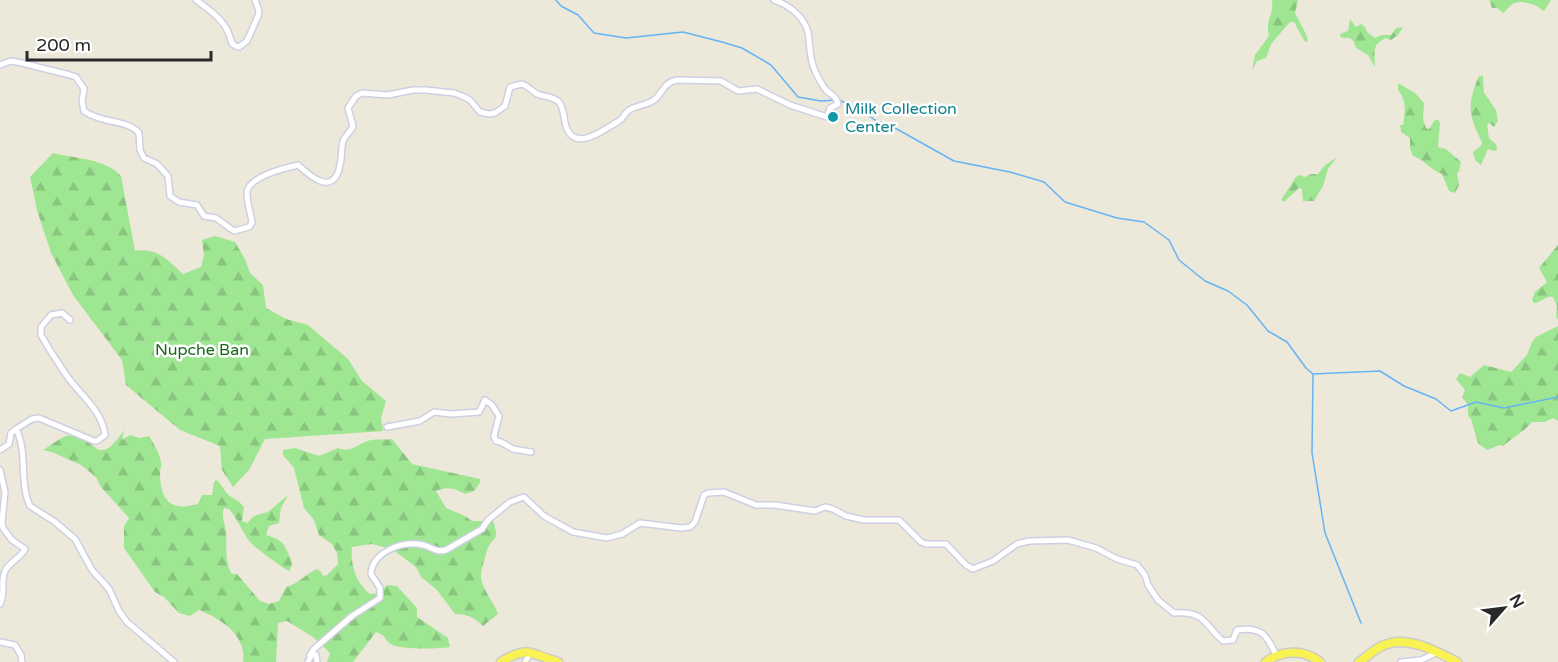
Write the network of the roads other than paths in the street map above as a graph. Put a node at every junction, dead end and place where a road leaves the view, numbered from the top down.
1 (195, 0) edge
2 (255, 0) edge
3 (774, 0) edge
4 (0, 64) edge
5 (70, 320) dead end
6 (387, 427) dead end
7 (16, 429) junction
8 (0, 450) edge
9 (531, 452) dead end
10 (0, 470) edge
11 (0, 604) edge
12 (0, 642) edge
13 (531, 652) junction
14 (1438, 652) junction
15 (310, 655) junction
16 (1276, 655) junction
17 (22, 662) edge
18 (174, 662) edge
19 (308, 662) edge
20 (317, 662) edge
21 (501, 662) edge
22 (525, 662) edge
23 (558, 662) edge
24 (1266, 662) edge
25 (1320, 662) edge
26 (1359, 662) edge
27 (1401, 662) edge
28 (1457, 662) edge

1 - 2 street
3 - 4 street
5 - 7 street
6 - 9 street
7 - 8 street
7 - 18 street
10 - 11 street
12 - 17 street
13 - 21 main road
13 - 22 street
13 - 23 main road
14 - 26 main road
14 - 27 street
14 - 28 main road
15 - 16 street
15 - 19 street
15 - 20 street
16 - 24 main road
16 - 25 main road

